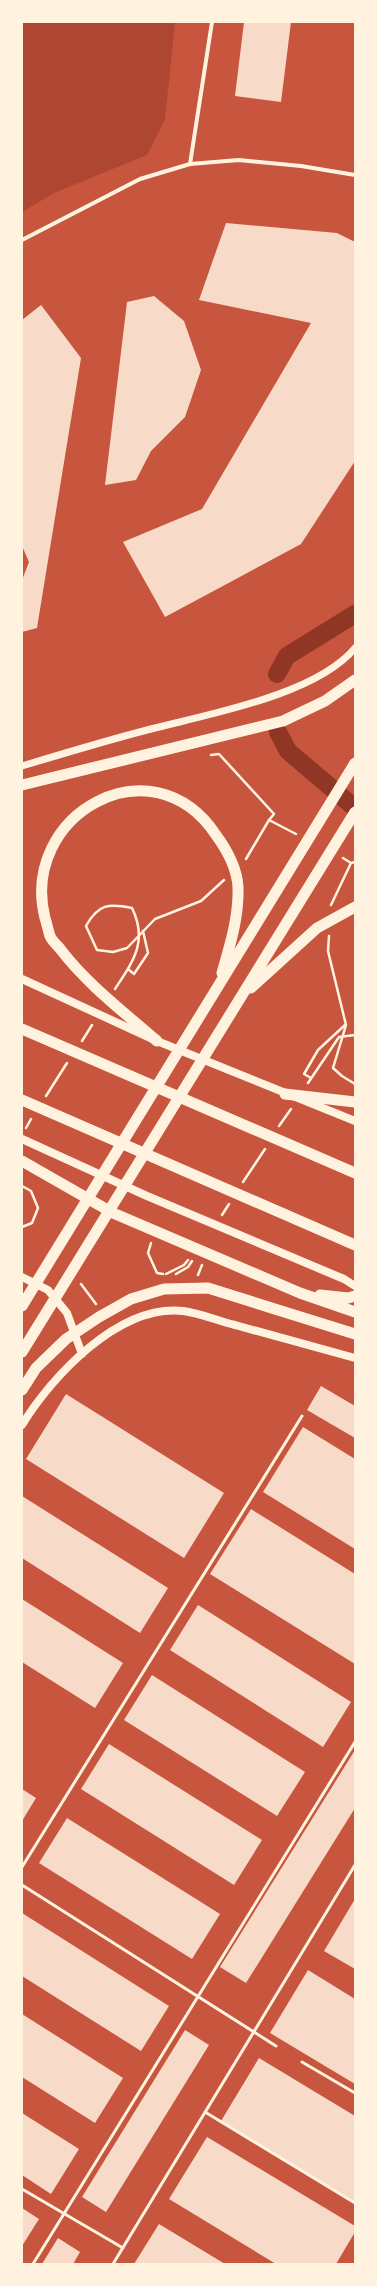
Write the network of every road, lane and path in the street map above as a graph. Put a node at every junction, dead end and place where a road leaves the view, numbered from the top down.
1 (212, 22) edge
2 (190, 164) junction
3 (355, 175) edge
4 (22, 240) edge
5 (355, 648) edge
6 (355, 680) edge
7 (205, 755) dead end
8 (355, 763) edge
9 (22, 766) edge
10 (25, 785) edge
11 (355, 812) edge
12 (269, 820) dead end
13 (355, 862) edge
14 (351, 863) dead end
15 (355, 907) edge
16 (143, 931) dead end
17 (128, 969) dead end
18 (22, 979) edge
19 (220, 983) junction
20 (240, 998) junction
21 (346, 1025) dead end
22 (22, 1029) edge
23 (157, 1041) junction
24 (336, 1054) dead end
25 (311, 1078) dead end
26 (355, 1084) edge
27 (284, 1094) junction
28 (22, 1100) edge
29 (355, 1102) edge
30 (355, 1121) edge
31 (22, 1139) edge
32 (22, 1161) edge
33 (355, 1173) edge
34 (22, 1186) edge
35 (22, 1227) edge
36 (355, 1245) edge
37 (22, 1277) edge
38 (73, 1282) dead end
39 (355, 1286) edge
40 (300, 1293) junction
41 (355, 1296) edge
42 (22, 1306) edge
43 (98, 1307) dead end
44 (355, 1312) edge
45 (355, 1334) edge
46 (22, 1352) edge
47 (82, 1354) junction
48 (355, 1358) edge
49 (36, 1368) junction
50 (22, 1382) edge
51 (22, 1390) edge
52 (302, 1416) dead end
53 (22, 1425) edge
54 (355, 1742) edge
55 (355, 1865) edge
56 (22, 1867) edge
57 (22, 1885) edge
58 (198, 1997) junction
59 (254, 2032) junction
60 (276, 2046) dead end
61 (302, 2062) dead end
62 (355, 2093) edge
63 (206, 2112) junction
64 (22, 2189) edge
65 (355, 2203) edge
66 (66, 2214) junction
67 (123, 2248) junction
68 (33, 2264) edge
69 (113, 2264) edge

1 - 2 street
2 - 3 street
2 - 4 street
5 - 9 street
6 - 10 highway
7 - 12 path
8 - 19 highway
11 - 20 highway
13 - 14 path
15 - 20 highway
16 - 17 path
18 - 23 main road
19 - 23 highway
19 - 42 highway
20 - 46 highway
21 - 25 path
22 - 33 highway
23 - 27 main road
24 - 26 path
27 - 29 highway
27 - 30 main road
28 - 36 highway
31 - 39 main road
32 - 40 highway
34 - 35 path
37 - 47 main road
38 - 43 path
40 - 41 highway
40 - 44 highway
45 - 49 highway
47 - 48 main road
47 - 53 main road
49 - 50 highway
49 - 51 highway
52 - 56 lane
54 - 58 lane
55 - 59 lane
57 - 58 lane
58 - 59 lane
58 - 66 lane
59 - 60 lane
59 - 63 lane
61 - 62 lane
63 - 65 lane
63 - 67 lane
64 - 66 lane
66 - 67 lane
66 - 68 lane
67 - 69 lane

